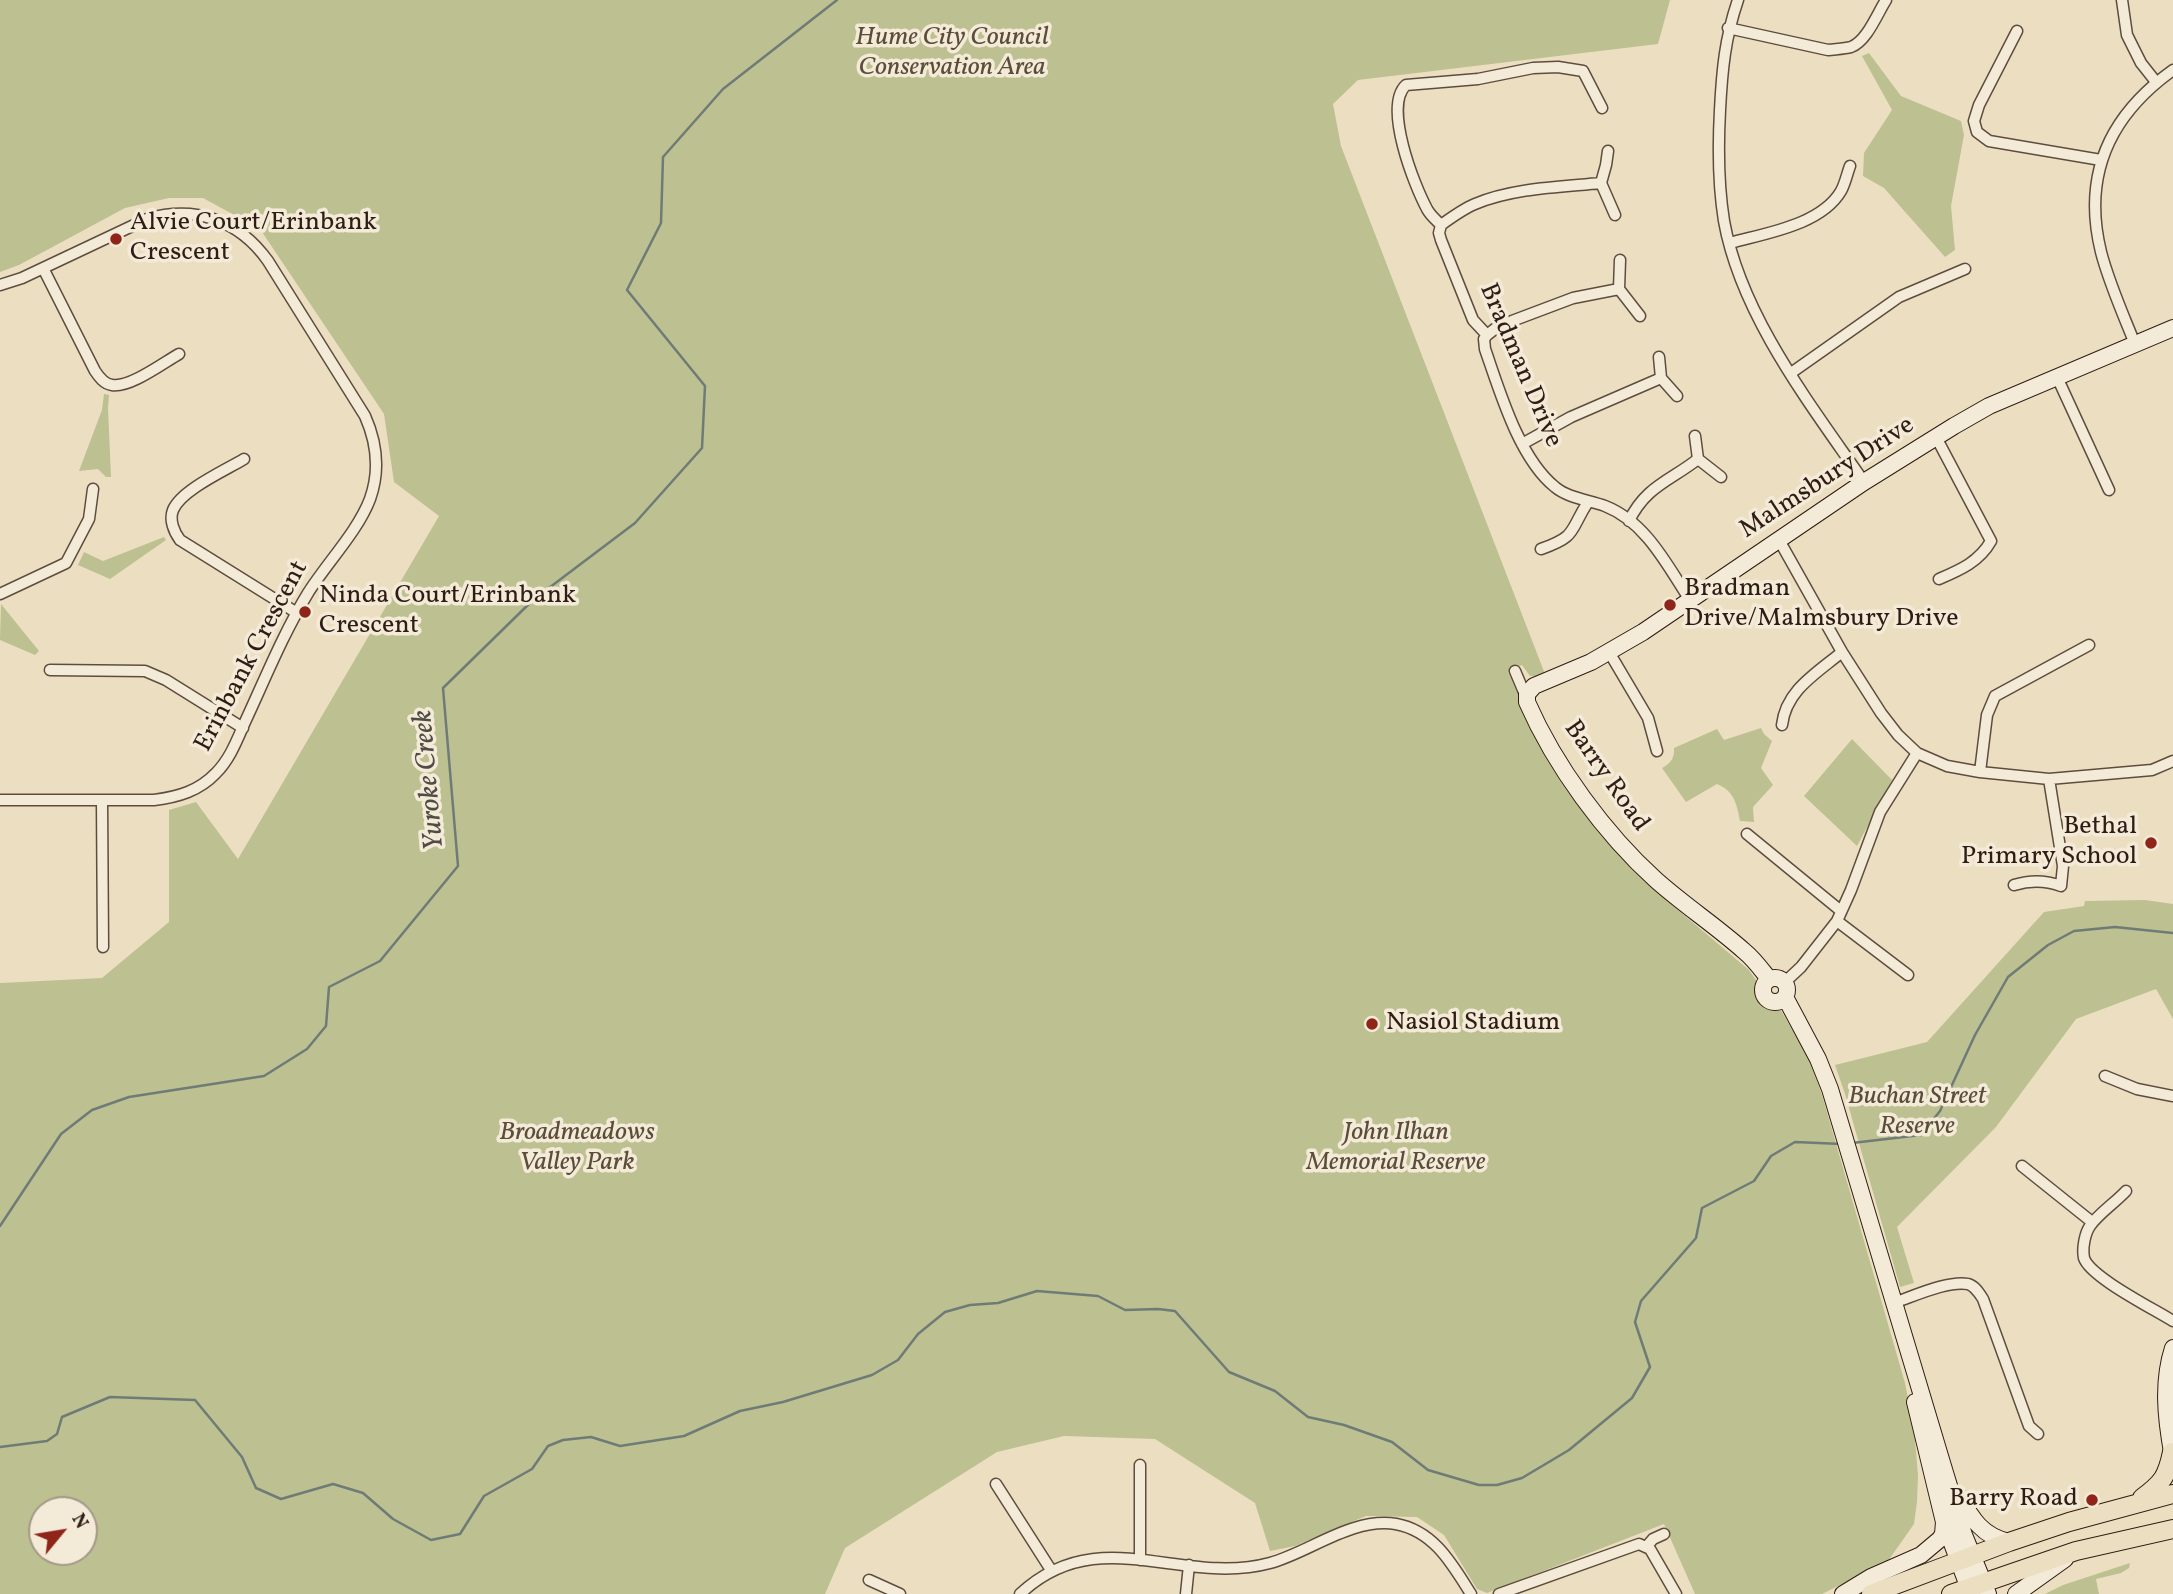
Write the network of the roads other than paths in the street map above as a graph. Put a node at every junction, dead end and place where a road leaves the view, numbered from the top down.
1 (1738, 0) edge
2 (1886, 0) edge
3 (2122, 0) edge
4 (1728, 28) junction
5 (2017, 31) dead end
6 (2173, 70) edge
7 (2156, 82) junction
8 (1602, 108) dead end
9 (1608, 151) dead end
10 (2101, 160) junction
11 (1850, 166) dead end
12 (1601, 183) junction
13 (1615, 215) dead end
14 (1441, 225) junction
15 (1730, 243) junction
16 (1620, 260) dead end
17 (43, 268) junction
18 (1965, 269) dead end
19 (0, 285) edge
20 (1619, 289) junction
21 (1640, 316) dead end
22 (2173, 328) edge
23 (1487, 335) junction
24 (2135, 344) junction
25 (179, 354) dead end
26 (1659, 357) dead end
27 (1791, 373) junction
28 (2057, 377) junction
29 (1661, 378) junction
30 (1677, 396) dead end
31 (1695, 436) dead end
32 (1936, 437) junction
33 (1522, 443) junction
34 (244, 459) dead end
35 (1698, 459) junction
36 (1721, 477) dead end
37 (1864, 482) junction
38 (93, 489) dead end
39 (2109, 490) dead end
40 (1588, 502) junction
41 (1629, 521) junction
42 (1779, 540) junction
43 (1541, 550) dead end
44 (1939, 579) dead end
45 (0, 594) edge
46 (1690, 600) junction
47 (296, 612) junction
48 (2088, 645) dead end
49 (1609, 652) junction
50 (1842, 652) junction
51 (50, 670) dead end
52 (1515, 671) dead end
53 (1526, 697) junction
54 (1782, 725) dead end
55 (243, 728) junction
56 (1657, 751) dead end
57 (1917, 752) junction
58 (2173, 761) edge
59 (1980, 772) junction
60 (2049, 779) junction
61 (0, 800) edge
62 (102, 800) junction
63 (1746, 834) dead end
64 (2014, 885) dead end
65 (1839, 916) junction
66 (103, 947) dead end
67 (1908, 975) dead end
68 (1780, 986) junction
69 (2105, 1076) dead end
70 (2173, 1096) edge
71 (2022, 1166) dead end
72 (2126, 1191) dead end
73 (2092, 1222) junction
74 (1893, 1303) junction
75 (1898, 1321) junction
76 (2173, 1321) edge
77 (2173, 1348) edge
78 (2038, 1434) dead end
79 (2173, 1456) edge
80 (1140, 1465) dead end
81 (1942, 1466) junction
82 (996, 1484) dead end
83 (2173, 1494) edge
84 (2137, 1503) junction
85 (2173, 1514) edge
86 (1944, 1522) junction
87 (2164, 1531) edge
88 (1664, 1534) dead end
89 (2009, 1542) junction
90 (1647, 1546) junction
91 (2076, 1552) junction
92 (1965, 1558) junction
93 (1140, 1560) junction
94 (1189, 1565) junction
95 (1051, 1570) junction
96 (869, 1580) dead end
97 (1524, 1589) edge
98 (1978, 1590) edge
99 (900, 1594) edge
100 (1020, 1594) edge
101 (1186, 1594) edge
102 (1471, 1594) edge
103 (1499, 1594) edge
104 (1676, 1594) edge
105 (1843, 1594) edge
106 (1871, 1594) edge
107 (1951, 1594) edge
108 (2016, 1594) edge

1 - 4 street
2 - 4 street
3 - 7 street
4 - 15 street
5 - 10 street
6 - 7 street
7 - 10 street
8 - 14 street, Bradman Drive
9 - 12 street
10 - 24 street
11 - 15 street
12 - 13 street
12 - 14 street
14 - 23 street, Bradman Drive
15 - 27 street
16 - 20 street
17 - 19 street, Erinbank Crescent
17 - 25 street
17 - 47 street, Erinbank Crescent
18 - 27 street
20 - 21 street
20 - 23 street
22 - 24 street, Malmsbury Drive
23 - 33 street, Bradman Drive
24 - 28 street, Malmsbury Drive
26 - 29 street
27 - 37 street
28 - 32 street, Malmsbury Drive
28 - 39 street
29 - 30 street
29 - 33 street
31 - 35 street
32 - 37 street, Malmsbury Drive
32 - 44 street
33 - 40 street, Bradman Drive
34 - 47 street
35 - 36 street
35 - 41 street
37 - 42 street, Malmsbury Drive
38 - 45 street
40 - 41 street, Bradman Drive
40 - 43 street
41 - 46 street, Bradman Drive
42 - 46 street, Malmsbury Drive
42 - 50 street
46 - 49 street, Malmsbury Drive
47 - 55 street, Erinbank Crescent
48 - 59 street
49 - 53 street, Malmsbury Drive
49 - 56 street
50 - 54 street
50 - 57 street
51 - 55 street
52 - 53 street, Barry Road
53 - 68 street, Barry Road
55 - 62 street, Erinbank Crescent
57 - 59 street
57 - 65 street
58 - 60 street
59 - 60 street
60 - 64 street
61 - 62 street, Erinbank Crescent
62 - 66 street
63 - 65 street
65 - 67 street
65 - 68 street
68 - 74 street, Barry Road
69 - 70 street
71 - 73 street
72 - 73 street
73 - 76 street
74 - 75 street, Barry Road
74 - 78 street
75 - 81 street, Barry Road
75 - 86 street, Barry Road
77 - 79 street
79 - 84 main road
80 - 93 street
81 - 89 street
81 - 92 street, Barry Road
82 - 95 street
83 - 84 main road
84 - 89 main road
85 - 87 main road
86 - 92 street, Barry Road
86 - 105 street
87 - 91 main road
88 - 90 street
89 - 92 main road
90 - 97 street
90 - 104 street
91 - 98 main road
91 - 108 street
92 - 98 street, Barry Road
92 - 106 main road
93 - 94 street
93 - 95 street
94 - 101 street
94 - 102 street
95 - 100 street
96 - 99 street
97 - 103 street
98 - 107 main road

